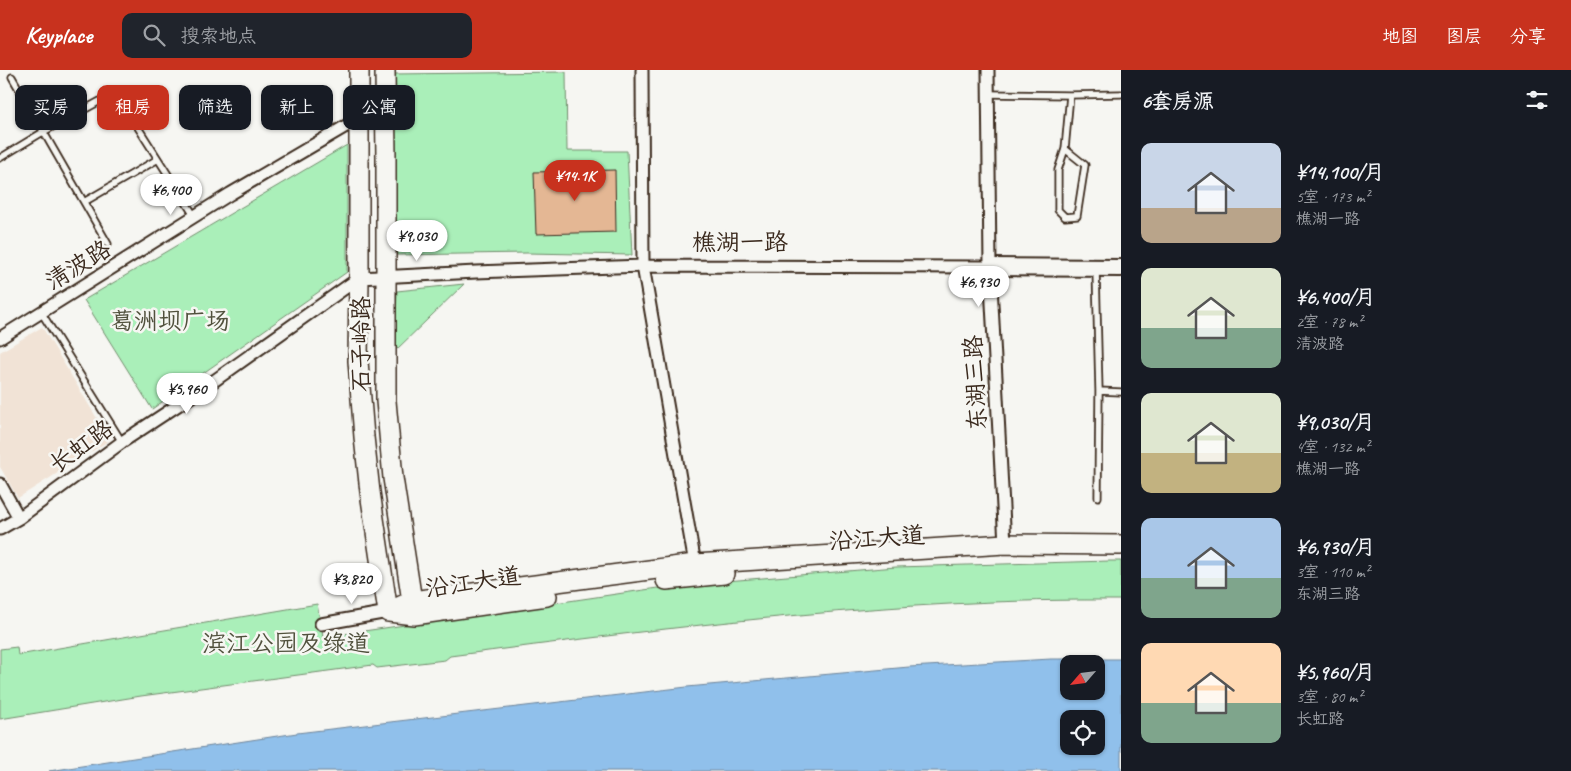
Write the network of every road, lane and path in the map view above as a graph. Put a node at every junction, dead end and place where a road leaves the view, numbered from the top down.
1 (359, 70) edge
2 (385, 70) edge
3 (642, 70) edge
4 (988, 70) edge
5 (12, 77) dead end
6 (359, 85) edge
7 (988, 94) junction
8 (1121, 94) edge
9 (1070, 95) junction
10 (343, 128) edge
11 (358, 130) edge
12 (43, 132) junction
13 (1065, 149) junction
14 (0, 158) edge
15 (158, 159) junction
16 (84, 202) junction
17 (195, 217) junction
18 (108, 244) dead end
19 (643, 266) junction
20 (990, 267) junction
21 (1096, 268) junction
22 (1121, 268) edge
23 (387, 277) junction
24 (360, 278) junction
25 (42, 312) junction
26 (0, 338) edge
27 (1099, 391) junction
28 (1121, 392) edge
29 (122, 442) junction
30 (0, 484) edge
31 (1098, 497) dead end
32 (20, 518) junction
33 (0, 528) edge
34 (1005, 544) junction
35 (1121, 545) edge
36 (1121, 558) edge
37 (695, 564) junction
38 (413, 608) junction
39 (388, 612) junction
40 (321, 624) dead end

1 - 6 main road, 石子岭路
2 - 23 main road, 石子岭路
3 - 19 street
4 - 7 street, 东湖三路
5 - 12 lane
7 - 9 lane
7 - 20 street, 东湖三路
8 - 9 lane
9 - 13 lane
10 - 17 street, 清波路
11 - 24 main road, 石子岭路
12 - 14 lane
12 - 15 lane
12 - 16 lane
13 - 13 lane
15 - 16 lane
15 - 17 lane
16 - 18 lane
17 - 25 street, 清波路
19 - 20 street, 樵湖一路
19 - 23 street, 樵湖一路
19 - 37 street
20 - 21 street, 樵湖一路
20 - 34 street, 东湖三路
21 - 22 street, 樵湖一路
21 - 27 lane
23 - 24 street, 樵湖一路
23 - 38 main road, 石子岭路
24 - 29 street, 长虹路
24 - 39 main road, 石子岭路
25 - 26 street, 清波路
25 - 29 lane
27 - 28 lane
27 - 31 lane
29 - 32 street, 长虹路
30 - 32 street
32 - 33 street, 长虹路
34 - 35 main road, 沿江大道
34 - 37 main road, 沿江大道
36 - 38 main road, 沿江大道
37 - 38 main road, 沿江大道
38 - 39 main road, 沿江大道
39 - 40 street

